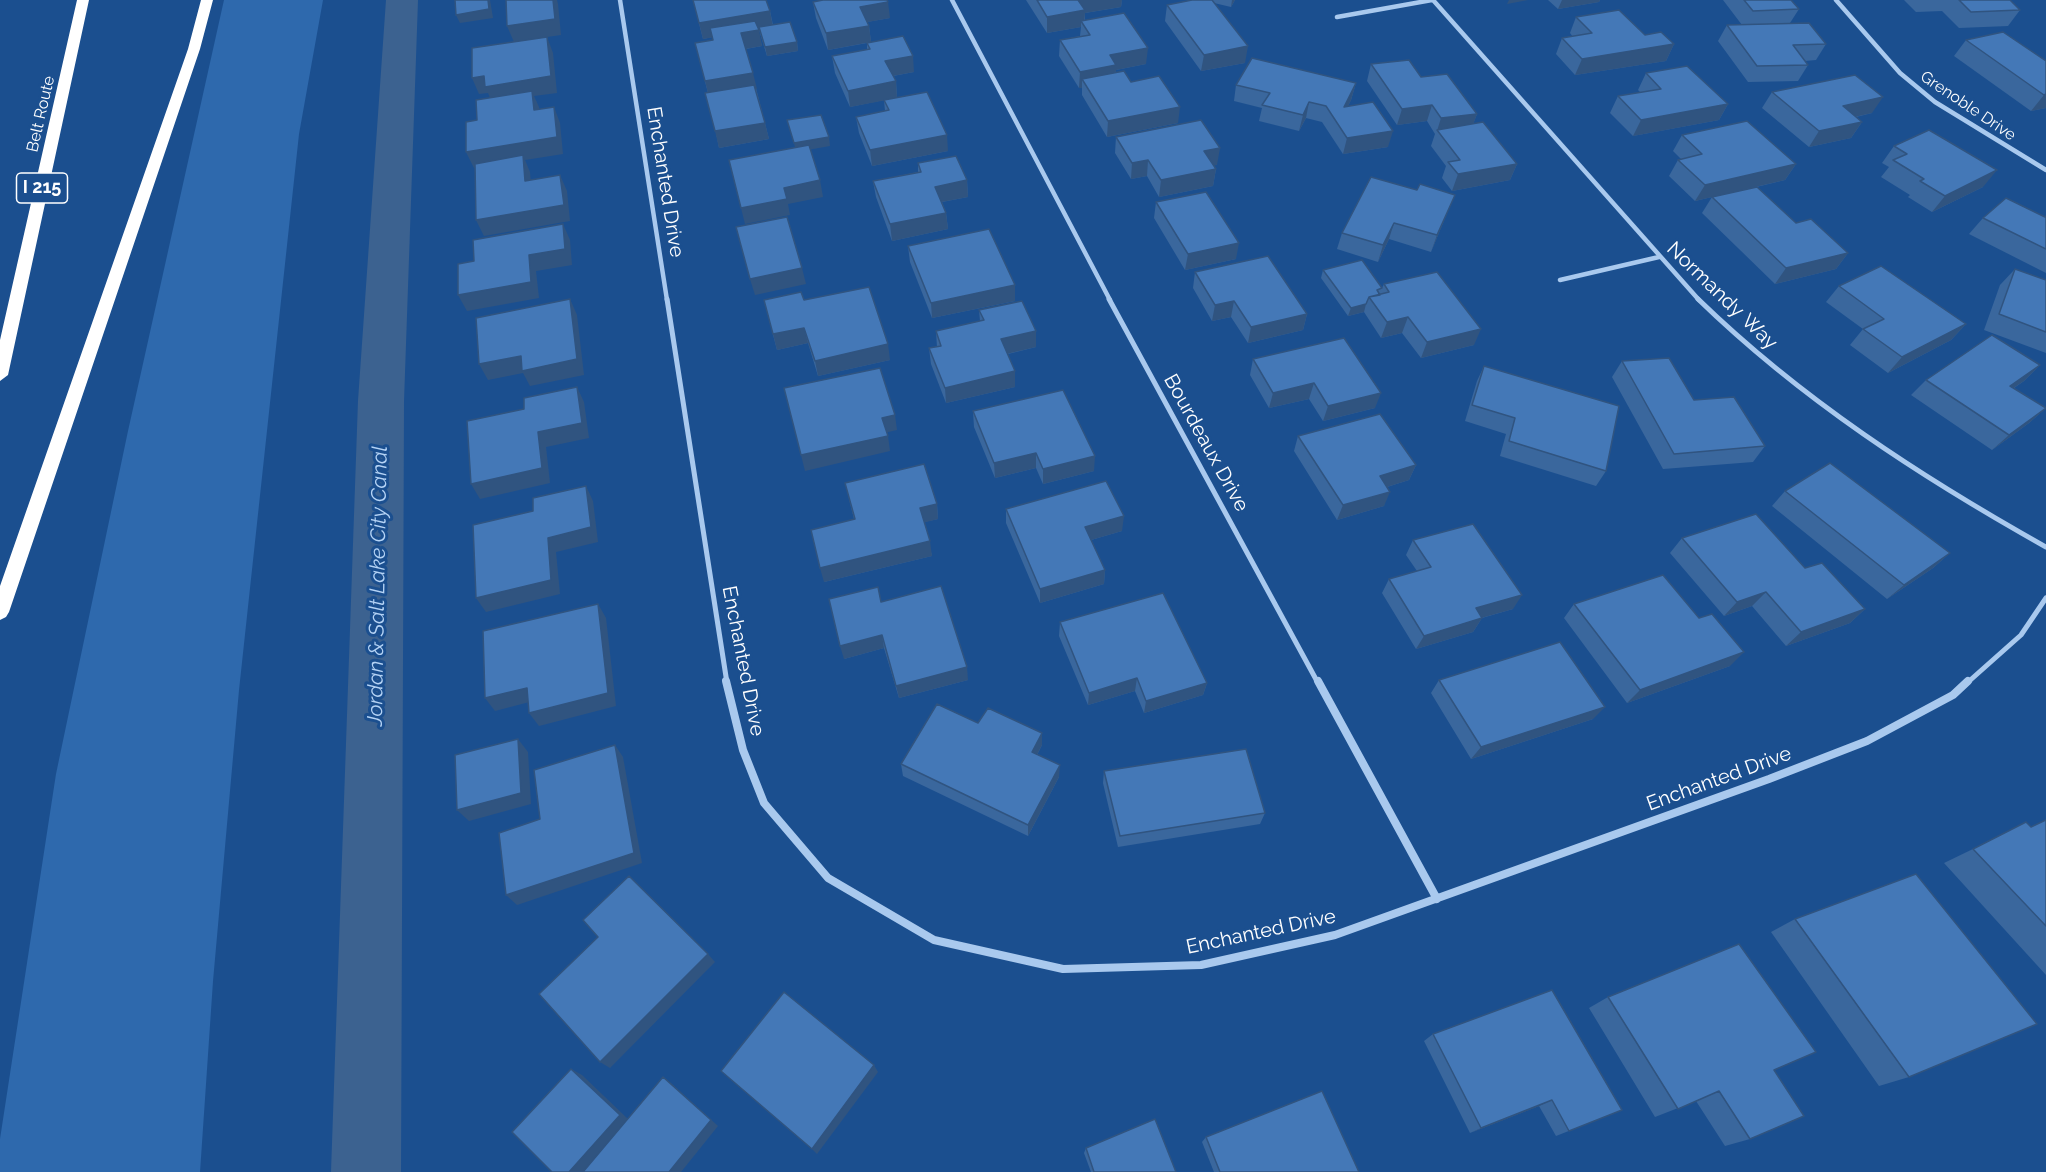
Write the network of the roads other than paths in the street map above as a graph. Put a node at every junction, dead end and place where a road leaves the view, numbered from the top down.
1 (83, 0) edge
2 (207, 0) edge
3 (620, 0) edge
4 (952, 0) edge
5 (1433, 0) edge
6 (1836, 0) edge
7 (1337, 17) dead end
8 (2046, 170) edge
9 (1659, 257) junction
10 (1560, 280) dead end
11 (0, 375) edge
12 (2046, 547) edge
13 (2046, 598) edge
14 (0, 612) edge
15 (1437, 899) junction

1 - 11 highway, Belt Route / I 215
2 - 14 highway
3 - 15 street, Enchanted Drive
4 - 15 street, Bourdeaux Drive
5 - 7 street
5 - 9 street, Normandy Way
6 - 8 street, Grenoble Drive
9 - 10 street
9 - 12 street, Normandy Way
13 - 15 street, Enchanted Drive

